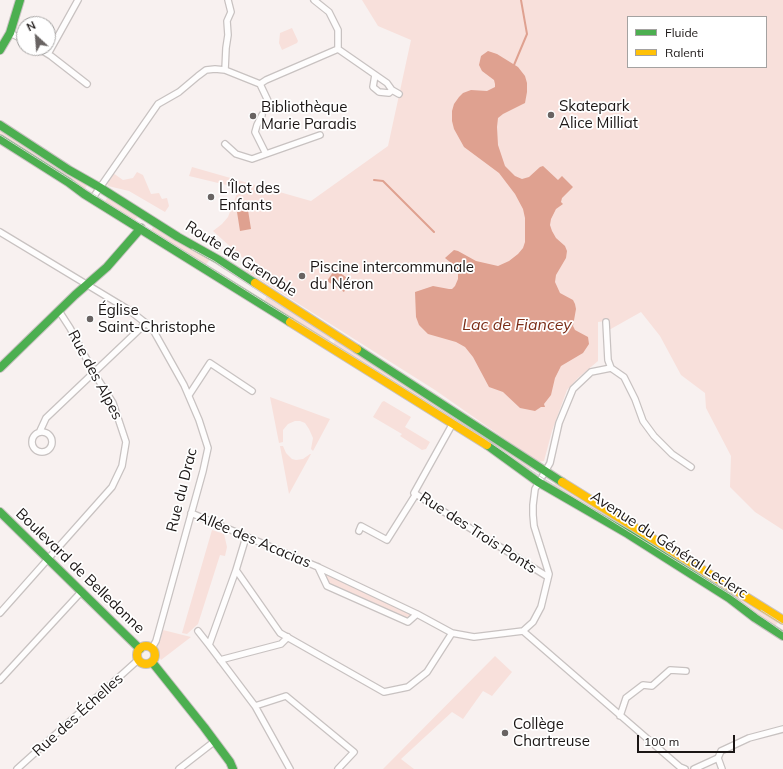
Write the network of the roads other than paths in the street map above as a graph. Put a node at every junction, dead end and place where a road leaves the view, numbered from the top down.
1 (20, 0) edge
2 (78, 0) edge
3 (228, 0) edge
4 (314, 0) edge
5 (10, 33) junction
6 (16, 36) edge
7 (56, 40) edge
8 (1, 47) edge
9 (338, 49) junction
10 (51, 56) edge
11 (225, 70) junction
12 (375, 75) junction
13 (87, 84) dead end
14 (260, 84) junction
15 (392, 90) junction
16 (399, 94) dead end
17 (267, 107) dead end
18 (262, 115) dead end
19 (0, 125) edge
20 (320, 135) dead end
21 (0, 140) edge
22 (225, 144) dead end
23 (266, 154) junction
24 (99, 186) junction
25 (92, 199) junction
26 (153, 220) junction
27 (141, 228) junction
28 (0, 232) edge
29 (88, 285) junction
30 (59, 311) junction
31 (606, 322) dead end
32 (146, 323) junction
33 (0, 368) edge
34 (611, 368) junction
35 (94, 374) junction
36 (252, 391) dead end
37 (189, 395) junction
38 (453, 423) junction
39 (40, 431) dead end
40 (691, 467) dead end
41 (545, 472) junction
42 (538, 482) junction
43 (416, 494) junction
44 (0, 512) edge
45 (191, 513) junction
46 (359, 530) dead end
47 (246, 537) junction
48 (48, 559) junction
49 (318, 567) junction
50 (236, 570) junction
51 (548, 578) junction
52 (82, 591) junction
53 (0, 613) edge
54 (417, 614) junction
55 (783, 620) edge
56 (198, 630) dead end
57 (523, 631) junction
58 (452, 633) junction
59 (783, 636) edge
60 (288, 637) junction
61 (209, 645) junction
62 (152, 648) junction
63 (140, 649) junction
64 (138, 660) junction
65 (220, 660) junction
66 (152, 662) junction
67 (686, 671) dead end
68 (0, 680) edge
69 (255, 706) junction
70 (620, 716) junction
71 (783, 729) edge
72 (215, 741) junction
73 (718, 758) junction
74 (17, 769) edge
75 (179, 769) edge
76 (233, 769) edge
77 (290, 769) edge
78 (338, 769) edge
79 (685, 769) edge
80 (694, 769) edge
81 (722, 769) edge

1 - 5 main road
2 - 7 street
3 - 11 street
4 - 9 street
5 - 6 street
5 - 8 main road
9 - 12 street
9 - 14 street
10 - 13 street
11 - 14 street
11 - 24 street
12 - 15 street
12 - 15 street
14 - 17 street
15 - 16 street
18 - 23 street
19 - 24 main road, Route de Grenoble
20 - 23 street
21 - 25 main road, Route de Grenoble
22 - 23 street
24 - 25 street
24 - 26 main road, Route de Grenoble
25 - 27 main road, Route de Grenoble
26 - 27 street
26 - 41 main road, Route de Grenoble
27 - 29 main road
27 - 38 main road, Route de Grenoble
28 - 29 street, Rue du Drac
29 - 30 main road
29 - 32 street, Rue du Drac
30 - 33 main road
30 - 35 street, Rue des Alpes
31 - 34 street
32 - 35 street
32 - 37 street, Rue du Drac
34 - 40 street
34 - 41 street
35 - 39 street
35 - 48 street, Rue des Alpes
36 - 37 street
37 - 45 street, Rue du Drac
38 - 42 main road, Route de Grenoble
38 - 43 street, Rue des Trois Ponts
41 - 42 street
41 - 55 main road, Avenue du Général Leclerc
42 - 51 street
42 - 59 main road, Avenue du Général Leclerc
43 - 46 street
43 - 51 street, Rue des Trois Ponts
44 - 48 main road, Boulevard de Belledonne
45 - 47 street, Allée des Acacias
45 - 62 street, Rue du Drac
47 - 49 street, Allée des Acacias
47 - 50 street
48 - 52 main road, Boulevard de Belledonne
48 - 53 street, Rue des Alpes
49 - 54 street, Allée des Acacias
49 - 54 street, Allée des Acacias
50 - 60 street
50 - 61 street
51 - 57 street
52 - 63 main road, Boulevard de Belledonne
52 - 68 street
54 - 58 street, Allée des Acacias
56 - 61 street
57 - 58 street, Allée des Acacias
57 - 70 street
58 - 60 street
60 - 65 street
61 - 65 street
62 - 63 main road
62 - 66 main road
63 - 64 main road
64 - 66 main road
64 - 74 street, Rue des Échelles
65 - 69 street
66 - 72 main road
67 - 70 street
69 - 77 street
69 - 78 street
70 - 79 street
71 - 73 street
72 - 75 street
72 - 76 main road
73 - 80 street
73 - 81 street

